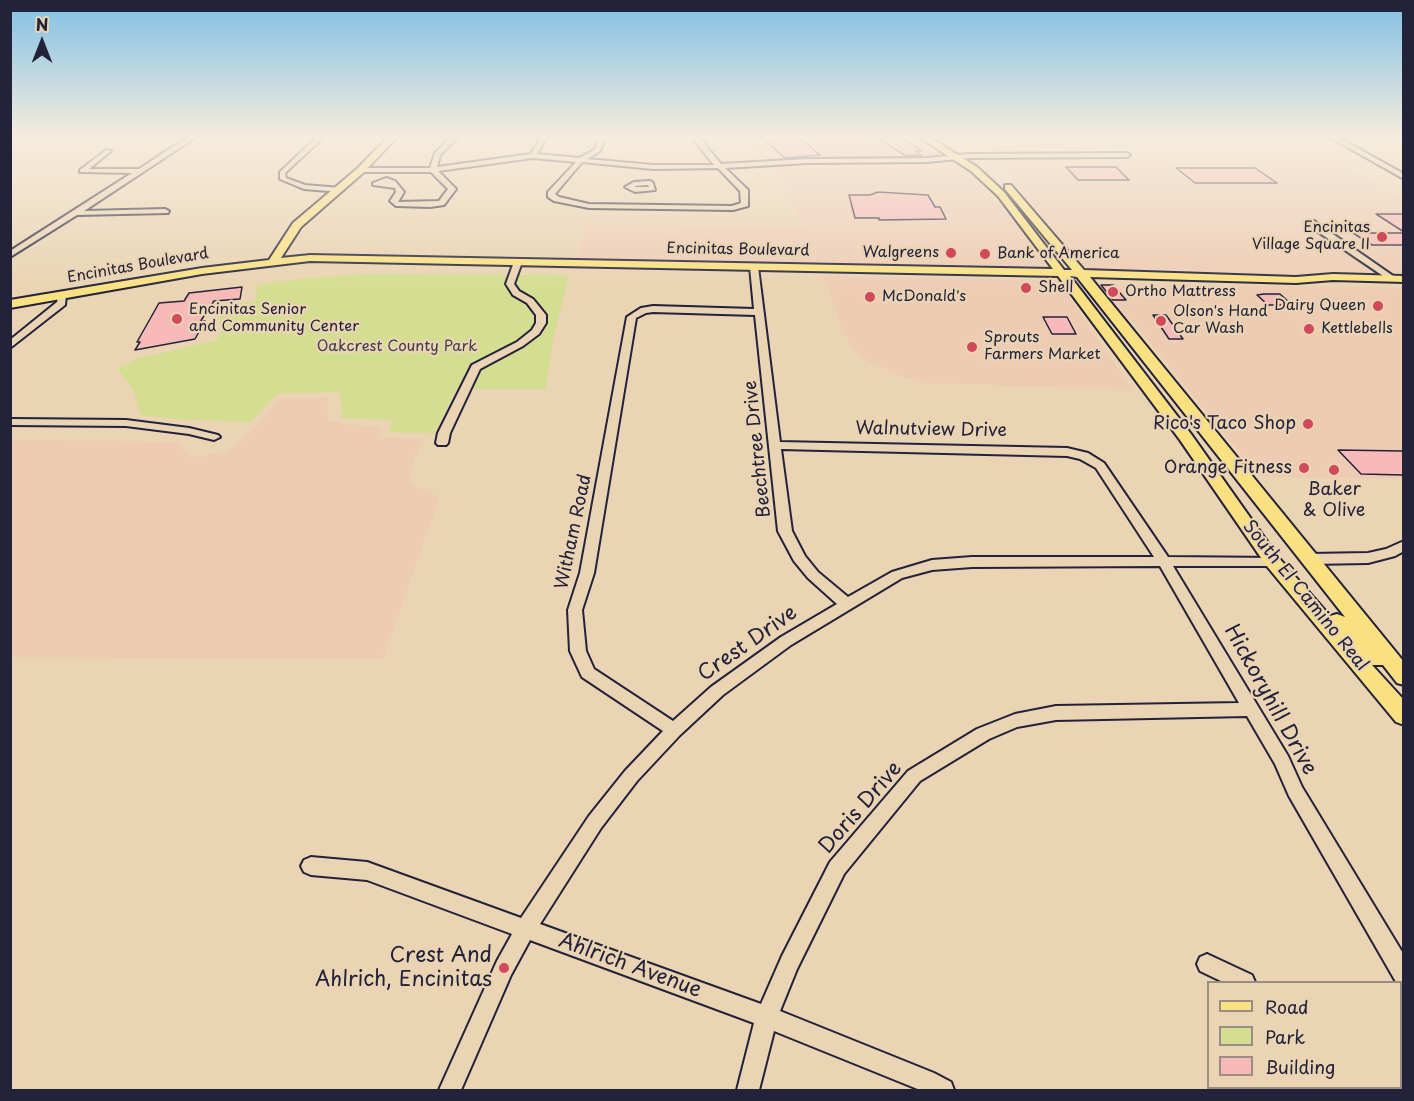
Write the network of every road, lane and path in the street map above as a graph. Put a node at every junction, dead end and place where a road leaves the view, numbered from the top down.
1 (118, 186) edge
2 (302, 186) edge
3 (342, 186) edge
4 (397, 186) edge
5 (449, 186) edge
6 (557, 186) edge
7 (740, 186) edge
8 (1002, 186) edge
9 (653, 189) dead end
10 (338, 190) junction
11 (1005, 191) junction
12 (648, 207) junction
13 (165, 211) dead end
14 (77, 213) junction
15 (1311, 223) dead end
16 (10, 255) edge
17 (272, 264) junction
18 (517, 265) junction
19 (895, 269) junction
20 (755, 270) junction
21 (833, 275) junction
22 (1063, 276) junction
23 (1084, 276) junction
24 (1398, 278) edge
25 (1296, 280) junction
26 (1404, 285) edge
27 (62, 295) junction
28 (10, 304) edge
29 (760, 312) junction
30 (1113, 340) junction
31 (10, 345) edge
32 (1163, 376) junction
33 (10, 422) edge
34 (214, 437) dead end
35 (442, 443) dead end
36 (776, 445) junction
37 (1084, 456) joint
38 (1404, 545) edge
39 (1310, 559) junction
40 (1163, 560) junction
41 (1272, 561) junction
42 (847, 604) junction
43 (1404, 678) edge
44 (1251, 709) junction
45 (1404, 716) edge
46 (675, 730) junction
47 (311, 866) dead end
48 (526, 928) junction
49 (1207, 964) dead end
50 (1404, 976) edge
51 (1243, 981) edge
52 (767, 1017) junction
53 (450, 1090) edge
54 (748, 1090) edge
55 (943, 1090) edge

1 - 14 street
2 - 10 street
3 - 10 main road
4 - 5 street
6 - 12 street
7 - 12 street
8 - 11 main road
9 - 12 street
10 - 17 main road
11 - 22 main road, South El Camino Real
11 - 23 main road, South El Camino Real
13 - 14 street
14 - 16 street
15 - 24 street
17 - 18 main road, Encinitas Boulevard
17 - 27 main road, Encinitas Boulevard
18 - 20 main road, Encinitas Boulevard
18 - 35 street
19 - 20 main road, Encinitas Boulevard
19 - 21 main road
19 - 22 main road, Encinitas Boulevard
20 - 21 main road, Encinitas Boulevard
20 - 29 street, Beechtree Drive
21 - 22 main road, Encinitas Boulevard
22 - 23 main road, Encinitas Boulevard
22 - 30 main road, South El Camino Real
23 - 25 main road, Encinitas Boulevard
23 - 32 main road, South El Camino Real
24 - 25 main road, Encinitas Boulevard
25 - 26 main road, Encinitas Boulevard
27 - 28 main road, Encinitas Boulevard
27 - 31 street
29 - 36 street, Beechtree Drive
29 - 46 street, Witham Road
30 - 32 main road
30 - 41 main road, South El Camino Real
32 - 39 main road, South El Camino Real
33 - 34 street
36 - 37 street, Walnutview Drive
36 - 42 street, Beechtree Drive
37 - 40 street, Hickoryhill Drive
38 - 39 street
39 - 43 main road, South El Camino Real
40 - 41 street, Crest Drive
40 - 42 street, Crest Drive
40 - 44 street, Hickoryhill Drive
41 - 43 main road
41 - 45 main road, South El Camino Real
42 - 46 street, Crest Drive
44 - 50 street, Hickoryhill Drive
44 - 52 street, Doris Drive
46 - 48 street, Crest Drive
47 - 48 street, Ahlrich Avenue
48 - 52 street, Ahlrich Avenue
48 - 53 street, Crest Drive
49 - 51 street
52 - 54 street, Doris Drive
52 - 55 street, Ahlrich Avenue

